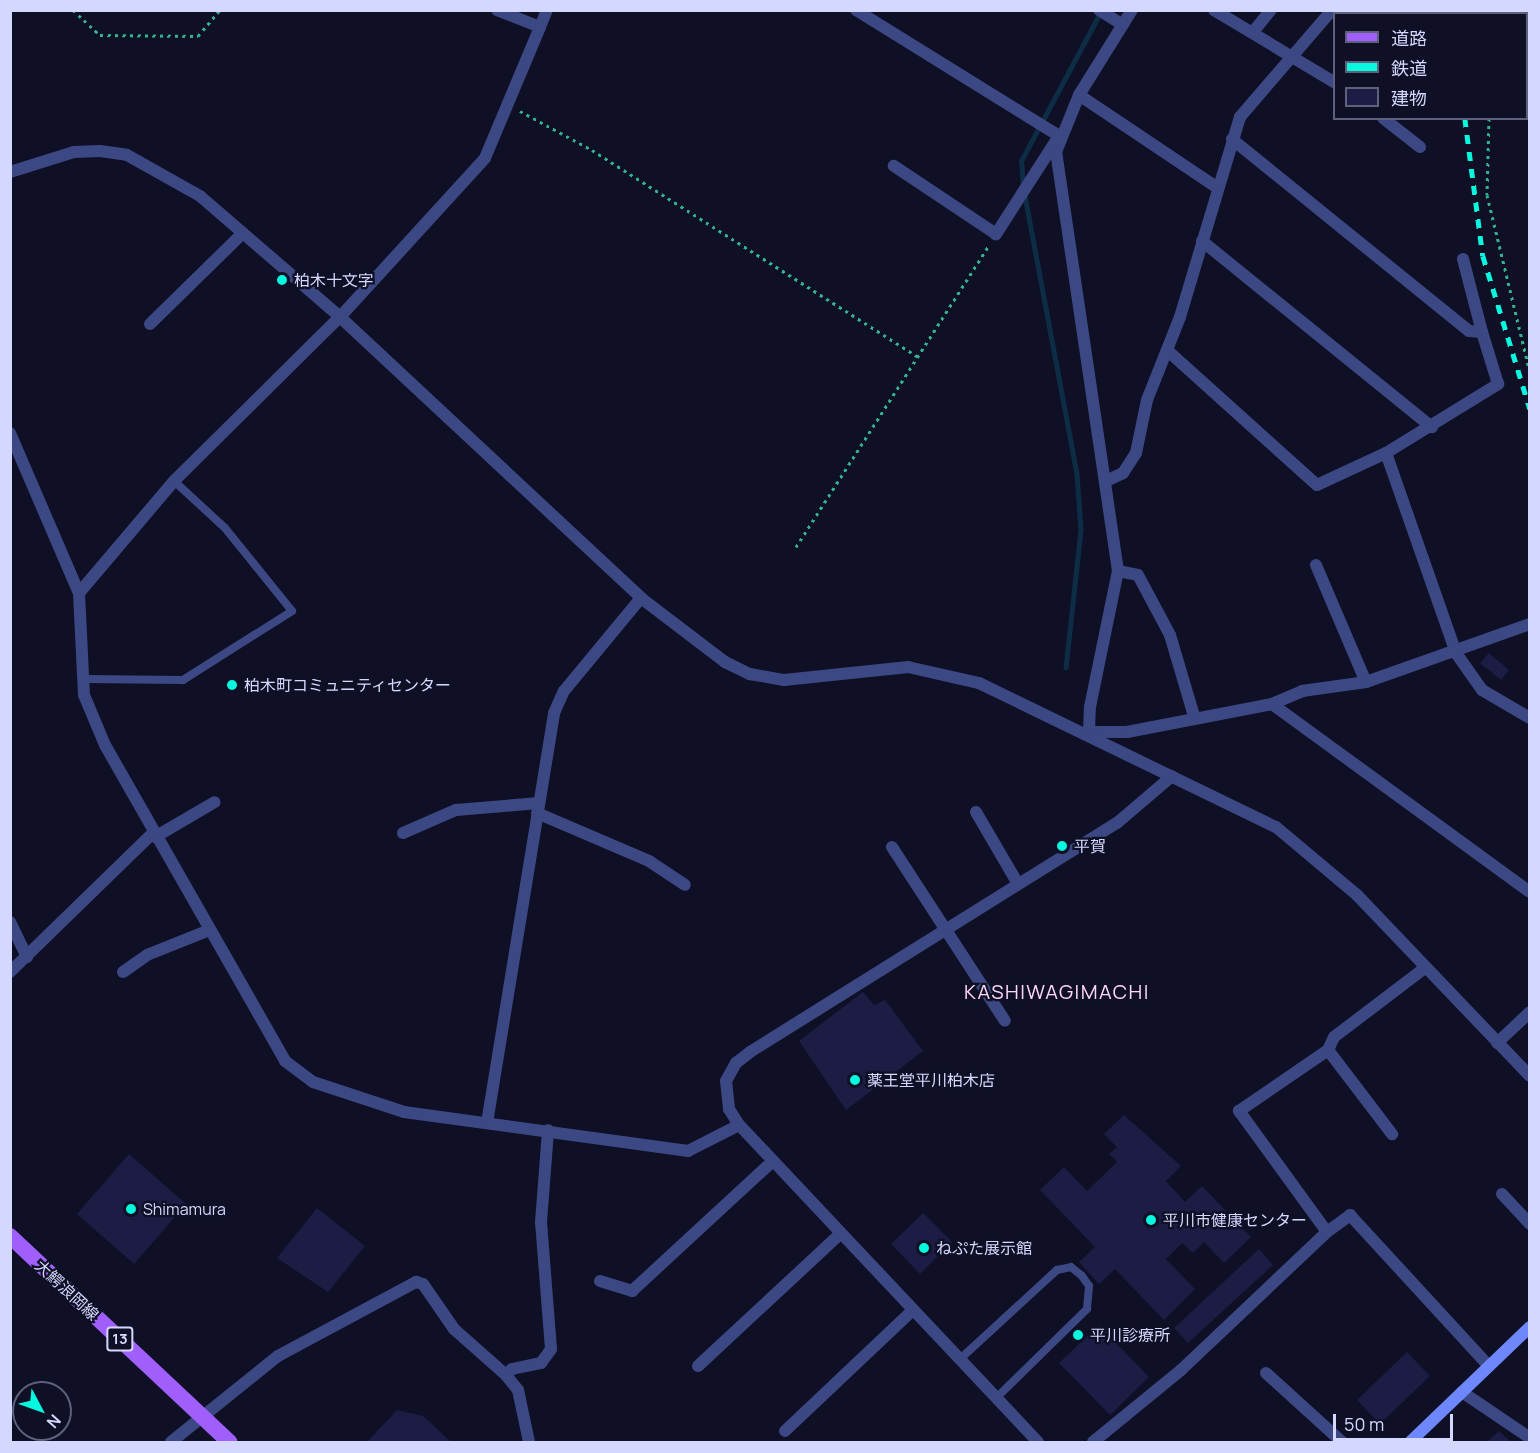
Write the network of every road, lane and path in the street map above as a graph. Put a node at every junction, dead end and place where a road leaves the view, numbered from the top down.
1 (73, 10) edge
2 (220, 10) edge
3 (497, 10) edge
4 (547, 10) edge
5 (856, 10) edge
6 (1100, 10) edge
7 (1132, 10) edge
8 (1214, 10) edge
9 (1271, 10) edge
10 (1332, 10) edge
11 (1123, 25) junction
12 (540, 27) junction
13 (1253, 32) junction
14 (1295, 54) junction
15 (1333, 81) edge
16 (1079, 95) junction
17 (508, 105) junction
18 (1386, 120) edge
19 (1489, 120) edge
20 (1059, 136) junction
21 (1233, 139) junction
22 (1420, 147) dead end
23 (894, 166) dead end
24 (10, 172) edge
25 (1218, 188) junction
26 (243, 233) junction
27 (996, 234) junction
28 (1202, 240) junction
29 (1462, 259) dead end
30 (340, 317) junction
31 (150, 324) dead end
32 (1482, 332) junction
33 (1168, 351) junction
34 (918, 357) junction
35 (1530, 373) edge
36 (1432, 427) junction
37 (10, 433) edge
38 (1386, 453) junction
39 (174, 481) junction
40 (1106, 481) junction
41 (796, 547) dead end
42 (1316, 565) dead end
43 (1118, 571) junction
44 (79, 593) junction
45 (641, 598) junction
46 (1530, 624) edge
47 (1456, 652) junction
48 (85, 679) junction
49 (1366, 682) junction
50 (1272, 704) junction
51 (1194, 716) junction
52 (1530, 718) edge
53 (1089, 732) junction
54 (1172, 776) junction
55 (215, 802) dead end
56 (538, 808) junction
57 (976, 812) dead end
58 (403, 833) dead end
59 (154, 835) junction
60 (892, 847) dead end
61 (1018, 884) junction
62 (685, 885) dead end
63 (1530, 892) edge
64 (10, 922) edge
65 (207, 931) junction
66 (942, 931) junction
67 (27, 957) junction
68 (1425, 968) junction
69 (10, 972) edge
70 (123, 972) dead end
71 (1530, 1012) edge
72 (1005, 1021) dead end
73 (1497, 1043) junction
74 (1328, 1050) junction
75 (1530, 1077) edge
76 (487, 1123) junction
77 (739, 1125) junction
78 (548, 1130) junction
79 (1392, 1134) dead end
80 (772, 1161) junction
81 (1502, 1194) dead end
82 (1530, 1224) edge
83 (1327, 1232) junction
84 (840, 1234) junction
85 (10, 1236) edge
86 (600, 1281) dead end
87 (912, 1311) junction
88 (1530, 1327) edge
89 (959, 1360) junction
90 (698, 1366) dead end
91 (1489, 1366) junction
92 (1266, 1373) dead end
93 (506, 1375) junction
94 (1462, 1392) junction
95 (996, 1398) junction
96 (202, 1417) junction
97 (785, 1431) dead end
98 (1530, 1438) edge
99 (171, 1443) edge
100 (229, 1443) edge
101 (529, 1443) edge
102 (1038, 1443) edge
103 (1093, 1443) edge
104 (1342, 1443) edge
105 (1410, 1443) edge

1 - 2 path
3 - 12 street
4 - 12 street
5 - 20 street
6 - 11 street
7 - 11 street
8 - 13 street
9 - 13 street
10 - 14 street
11 - 16 street
12 - 17 street
13 - 14 street
14 - 15 street
14 - 21 street
16 - 20 street
16 - 25 street
17 - 30 street
17 - 34 path
18 - 22 street
19 - 35 path
20 - 27 street
20 - 40 street
21 - 25 street
21 - 32 street
23 - 27 street
24 - 26 street
25 - 28 street
26 - 30 street
26 - 31 street
27 - 34 path
28 - 33 street
28 - 36 street
29 - 32 street
30 - 39 street
30 - 45 street
32 - 36 street
33 - 38 street
33 - 40 street
34 - 41 path
36 - 38 street
37 - 44 street
38 - 47 street
39 - 44 street
39 - 48 lane
40 - 43 street
42 - 49 street
43 - 51 street
43 - 53 street
44 - 48 street
45 - 53 street
45 - 56 street
46 - 47 street
47 - 49 street
47 - 52 street
48 - 59 street
49 - 50 street
50 - 51 street
50 - 63 street
51 - 53 street
53 - 54 street
54 - 61 street
54 - 68 street
55 - 59 street
56 - 58 street
56 - 62 street
56 - 76 street
57 - 61 street
59 - 65 street
59 - 67 street
60 - 66 street
61 - 66 street
64 - 67 street
65 - 70 street
65 - 76 street
66 - 72 street
66 - 77 street
67 - 69 street
68 - 73 street
68 - 74 street
71 - 73 street
73 - 75 street
74 - 79 street
74 - 83 street
76 - 78 street
77 - 78 street
77 - 80 street
78 - 93 street
80 - 84 street
80 - 86 street
81 - 82 street
83 - 91 street
83 - 103 street
84 - 87 street
84 - 90 street
85 - 96 main road, 大鰐浪岡線 / 13
87 - 89 street
87 - 97 street
88 - 91 main road
89 - 95 street
89 - 95 lane
91 - 94 main road
92 - 104 street
93 - 96 street
93 - 101 street
94 - 98 street
94 - 105 main road
95 - 102 street
96 - 99 street
96 - 100 main road, 大鰐浪岡線 / 13

